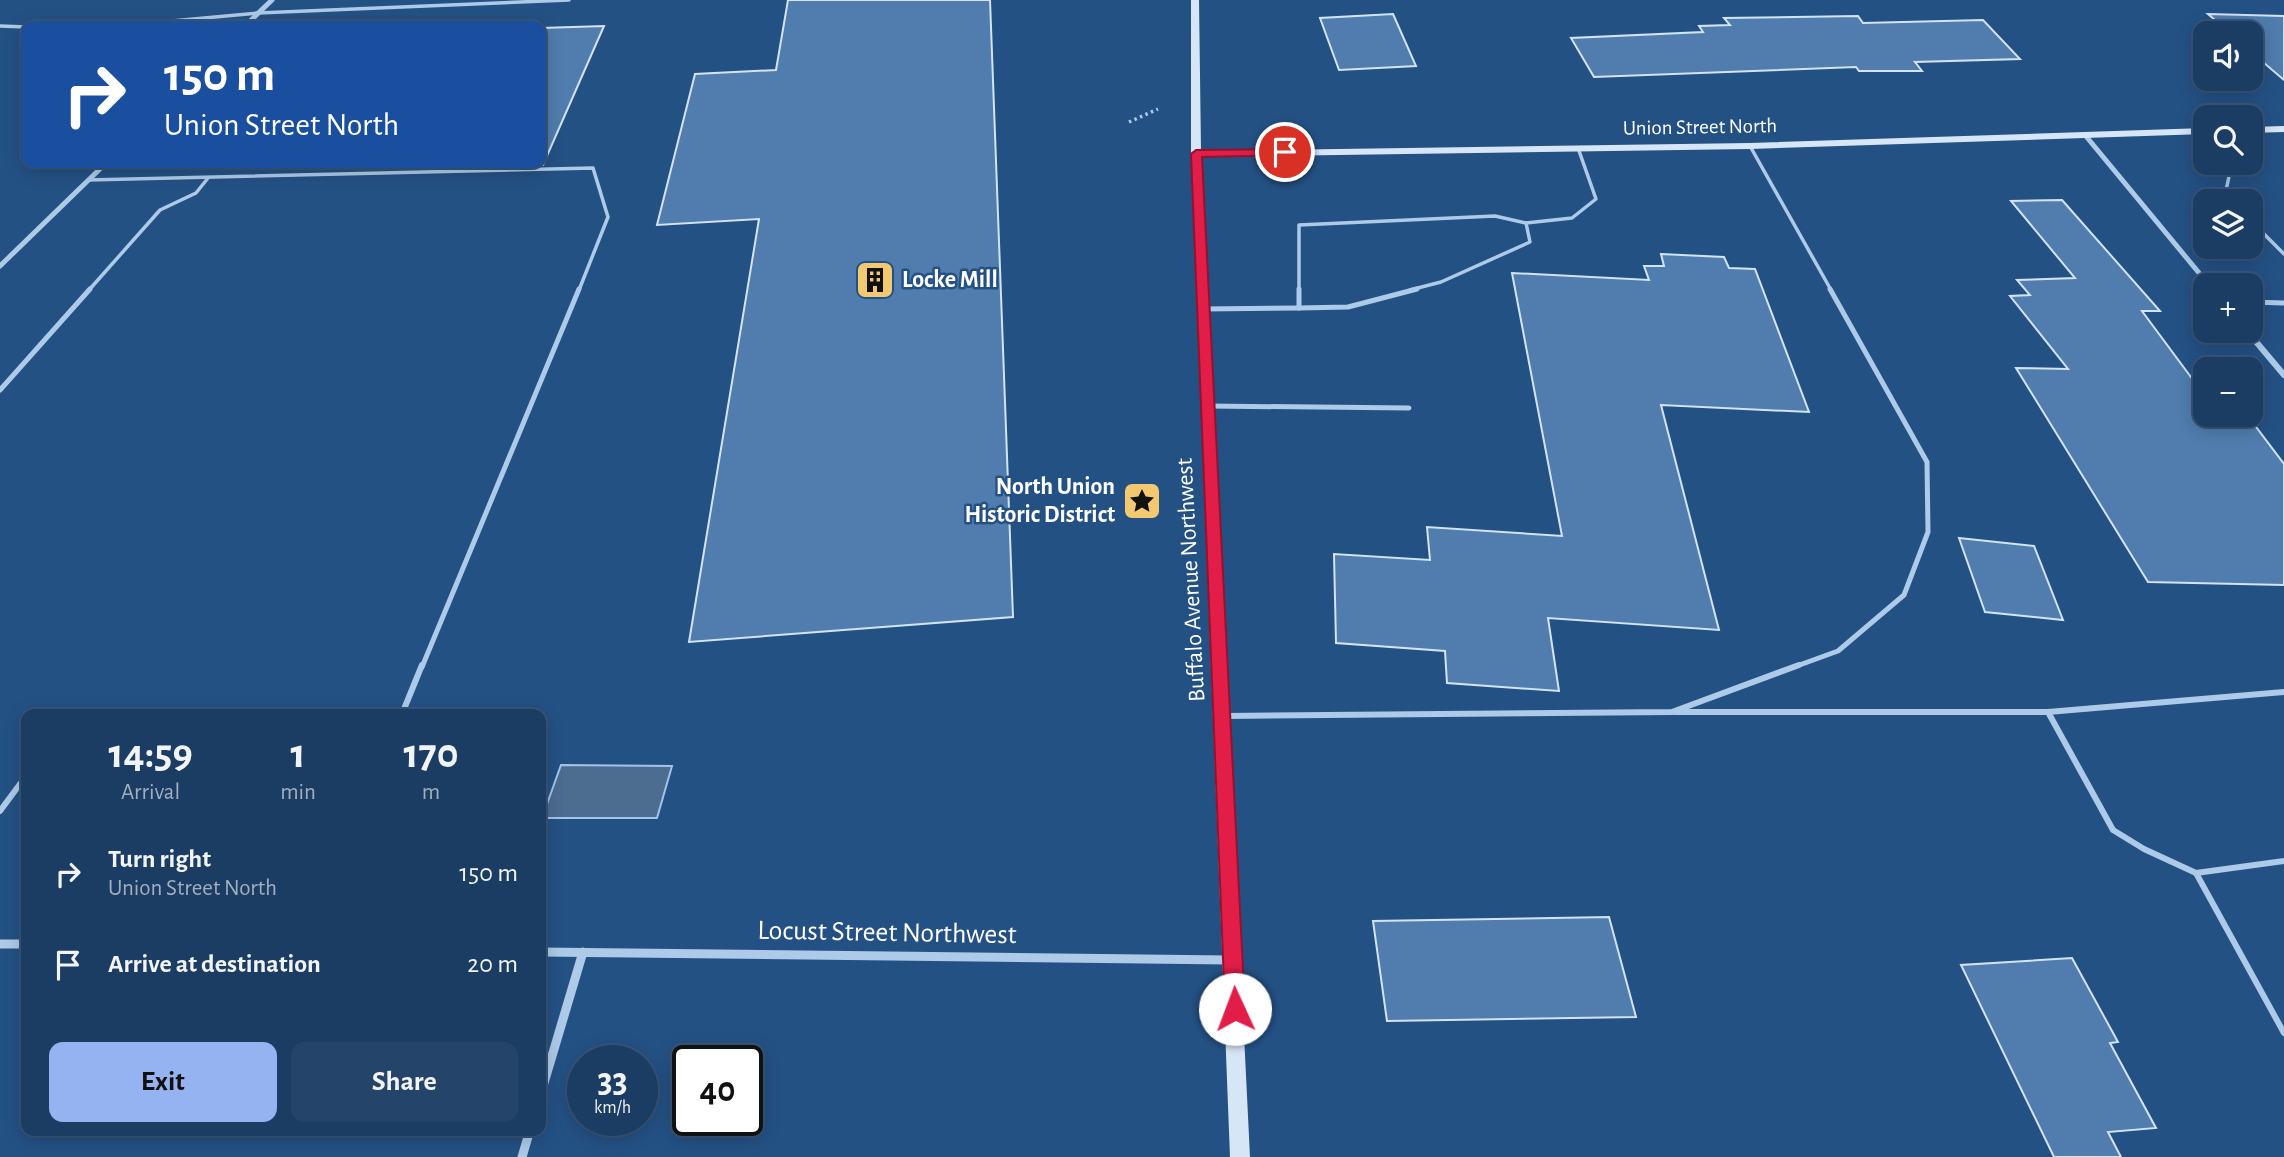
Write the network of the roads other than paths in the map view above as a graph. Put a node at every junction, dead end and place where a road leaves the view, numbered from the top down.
1 (272, 0) edge
2 (569, 0) edge
3 (1195, 0) edge
4 (258, 13) junction
5 (171, 21) edge
6 (250, 21) edge
7 (0, 26) edge
8 (21, 27) edge
9 (2284, 129) edge
10 (2263, 130) edge
11 (2193, 131) edge
12 (2085, 135) junction
13 (1750, 146) junction
14 (1578, 148) junction
15 (1196, 154) junction
16 (101, 168) edge
17 (208, 178) junction
18 (88, 180) junction
19 (1526, 223) junction
20 (2263, 233) edge
21 (2284, 254) edge
22 (0, 266) edge
23 (2199, 273) edge
24 (2263, 302) edge
25 (2284, 303) edge
26 (1299, 308) junction
27 (1204, 309) junction
28 (2257, 343) edge
29 (2284, 375) edge
30 (0, 390) edge
31 (1208, 406) junction
32 (1409, 408) dead end
33 (2284, 692) edge
34 (404, 709) edge
35 (1672, 712) junction
36 (2048, 712) junction
37 (1222, 716) junction
38 (21, 782) edge
39 (3, 803) edge
40 (0, 811) edge
41 (2284, 861) edge
42 (2196, 873) junction
43 (0, 944) edge
44 (21, 944) edge
45 (546, 952) edge
46 (583, 952) junction
47 (1233, 960) junction
48 (2284, 1032) edge
49 (546, 1076) edge
50 (528, 1136) edge
51 (522, 1157) edge
52 (1240, 1157) edge

1 - 4 street
2 - 4 lane
3 - 15 street, Buffalo Avenue Northwest
4 - 5 lane
4 - 6 street
7 - 8 lane
9 - 10 street
11 - 12 street, Union Street North
12 - 13 street, Union Street North
12 - 23 street
13 - 14 street, Union Street North
13 - 35 lane
14 - 15 street, Union Street North
14 - 19 lane
15 - 27 street, Buffalo Avenue Northwest
16 - 18 street
17 - 18 lane
17 - 30 lane
17 - 34 lane
18 - 22 street
19 - 26 lane
19 - 26 lane
20 - 21 lane
24 - 25 lane
26 - 27 lane
27 - 31 street, Buffalo Avenue Northwest
28 - 29 street
31 - 32 lane
31 - 37 street, Buffalo Avenue Northwest
33 - 36 lane
35 - 36 lane
35 - 37 lane
36 - 42 lane
37 - 47 street, Buffalo Avenue Northwest
38 - 39 lane
39 - 40 lane
41 - 42 lane
42 - 48 lane
43 - 44 street
45 - 46 street, Locust Street Northwest
46 - 47 street, Locust Street Northwest
46 - 49 street
47 - 52 street, Buffalo Avenue Northwest
50 - 51 street

